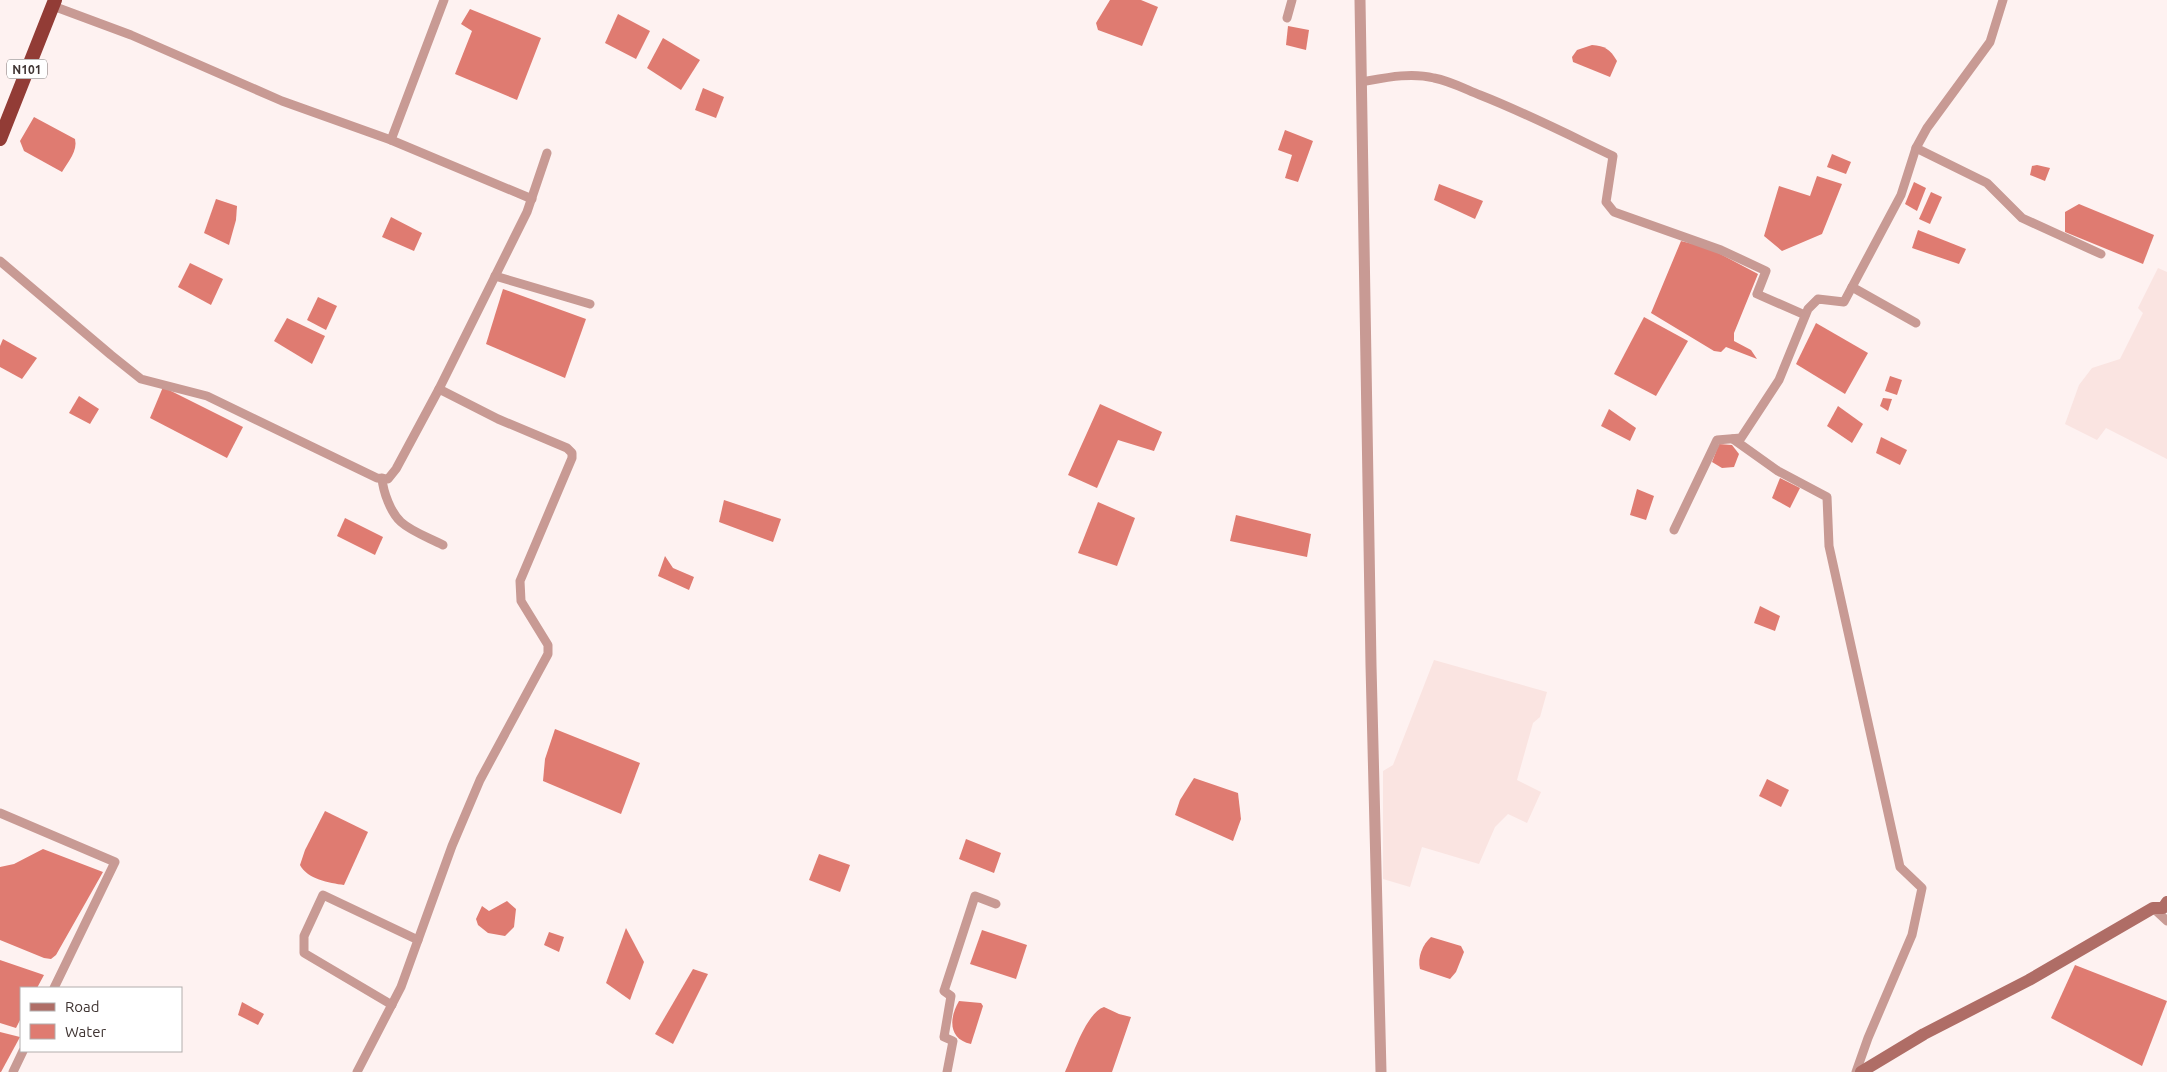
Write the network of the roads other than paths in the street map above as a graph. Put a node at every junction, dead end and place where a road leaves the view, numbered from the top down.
1 (444, 0) edge
2 (1292, 0) edge
3 (1360, 0) edge
4 (2003, 0) edge
5 (54, 3) edge
6 (1287, 18) dead end
7 (1361, 82) junction
8 (0, 139) edge
9 (391, 140) junction
10 (1916, 148) junction
11 (547, 153) dead end
12 (532, 199) junction
13 (2101, 254) dead end
14 (0, 261) edge
15 (495, 276) junction
16 (1852, 287) junction
17 (590, 304) dead end
18 (1805, 315) junction
19 (1916, 323) dead end
20 (439, 389) junction
21 (1733, 439) junction
22 (382, 478) junction
23 (1674, 530) dead end
24 (444, 545) dead end
25 (0, 813) edge
26 (2167, 902) edge
27 (996, 904) dead end
28 (2153, 908) junction
29 (2167, 921) edge
30 (418, 940) junction
31 (54, 987) edge
32 (392, 1005) junction
33 (23, 1052) edge
34 (13, 1072) edge
35 (357, 1072) edge
36 (948, 1072) edge
37 (1381, 1072) edge
38 (1856, 1072) edge
39 (1860, 1072) edge

1 - 9 street
2 - 6 street
3 - 7 street
4 - 10 street
5 - 8 highway, N101
5 - 9 street
7 - 18 street
7 - 37 street
9 - 12 street
10 - 13 street
10 - 16 street
11 - 12 street
12 - 15 street
14 - 22 street
15 - 17 street
15 - 20 street
16 - 18 street
16 - 19 street
18 - 21 street
20 - 22 street
20 - 30 street
21 - 23 street
21 - 38 street
22 - 24 street
25 - 31 street
26 - 28 main road
27 - 36 street
28 - 29 street
28 - 39 main road
30 - 32 street
30 - 32 street
32 - 35 street
33 - 34 street

